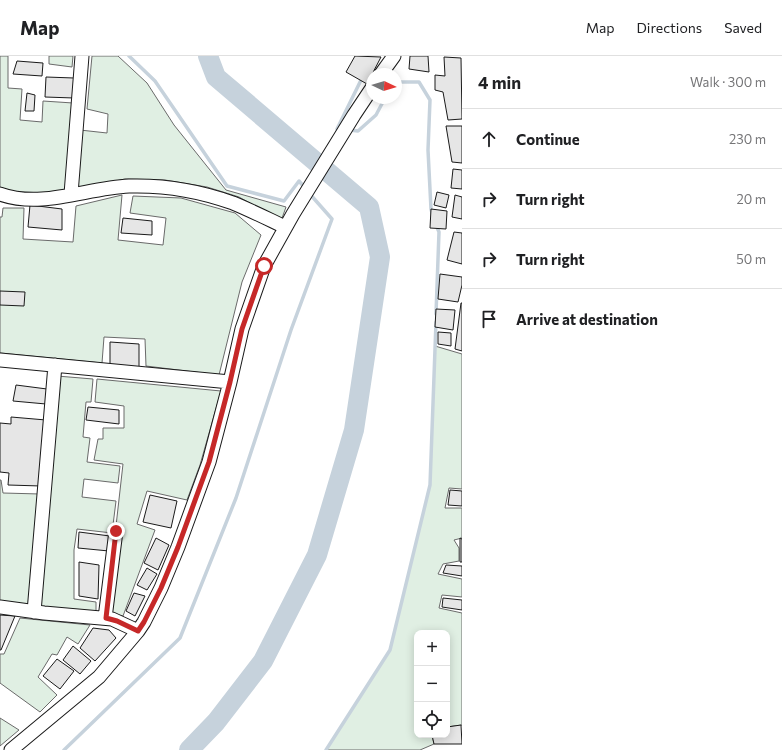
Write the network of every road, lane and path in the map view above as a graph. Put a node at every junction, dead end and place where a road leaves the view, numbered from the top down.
1 (82, 56) edge
2 (394, 56) edge
3 (385, 68) edge
4 (366, 97) edge
5 (0, 194) edge
6 (71, 194) junction
7 (285, 227) junction
8 (0, 360) edge
9 (55, 365) junction
10 (230, 382) junction
11 (116, 531) dead end
12 (0, 607) edge
13 (34, 612) junction
14 (106, 618) junction
15 (138, 631) junction
16 (11, 750) edge

1 - 6 street
2 - 3 street
4 - 7 street
5 - 6 street
6 - 7 street
7 - 10 street
8 - 9 street
9 - 10 street
9 - 13 street
10 - 15 street
11 - 14 street
12 - 13 street
13 - 14 street
14 - 15 street
15 - 16 street

